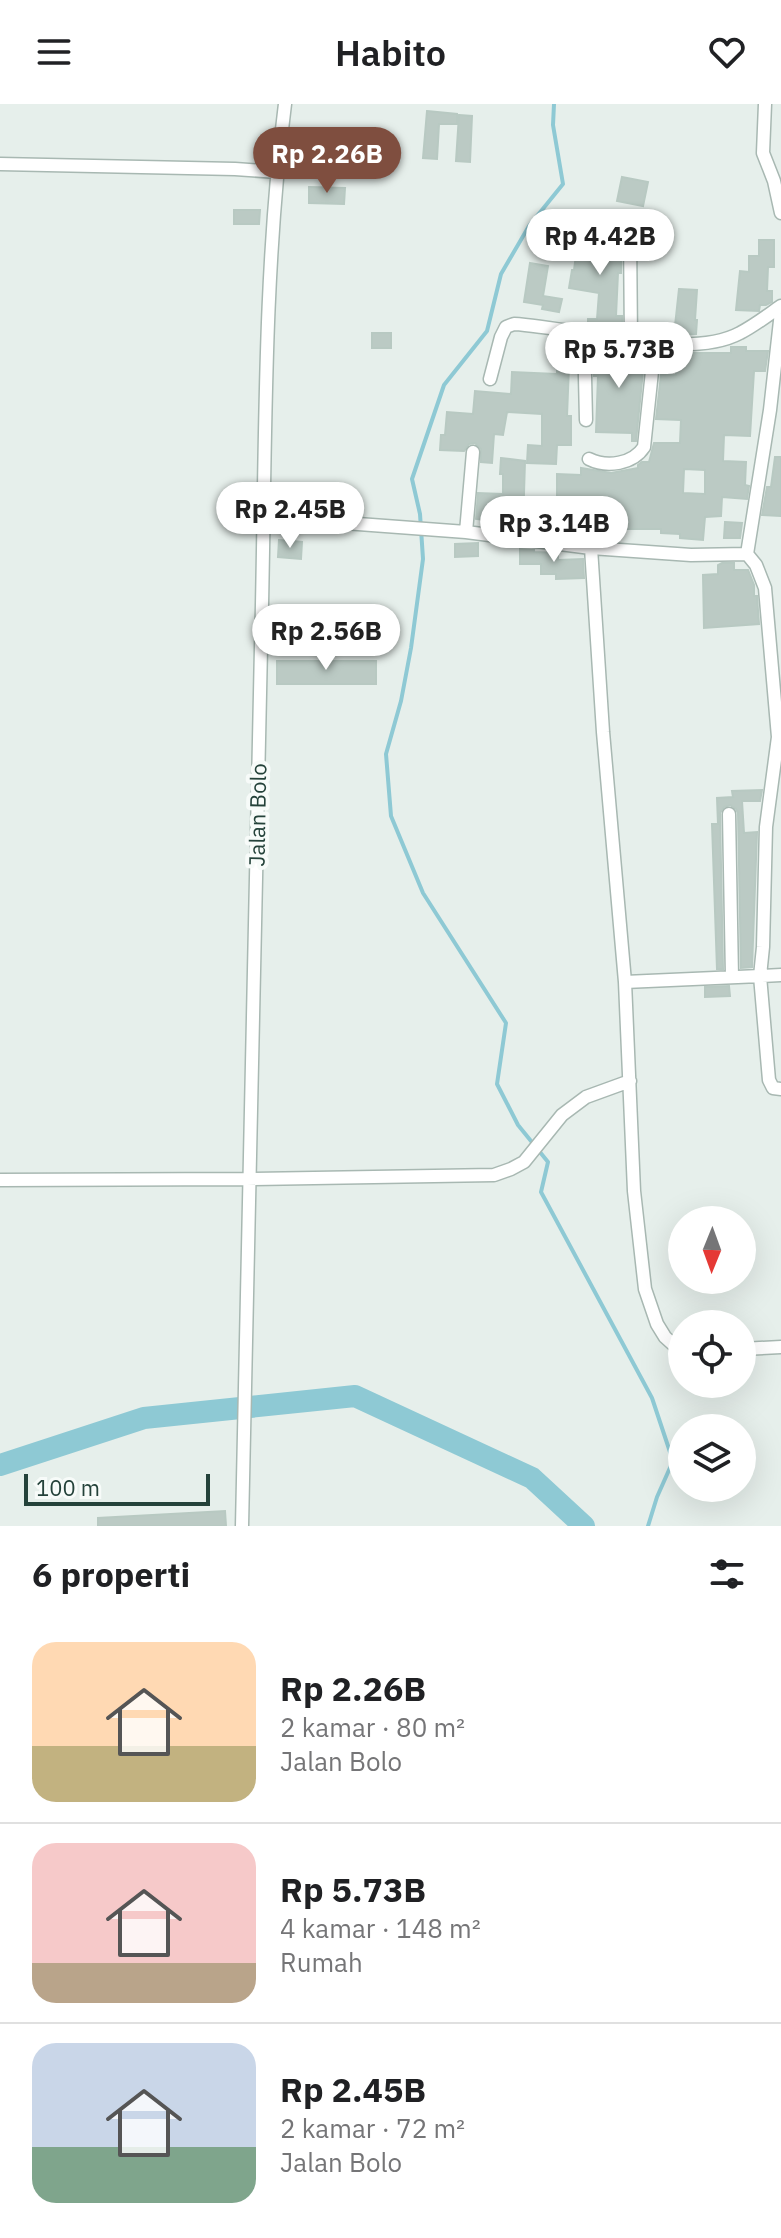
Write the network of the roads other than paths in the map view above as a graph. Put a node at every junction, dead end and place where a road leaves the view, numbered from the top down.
1 (285, 104) edge
2 (765, 104) edge
3 (0, 164) edge
4 (277, 172) junction
5 (781, 213) edge
6 (630, 235) dead end
7 (781, 306) edge
8 (781, 312) edge
9 (584, 334) junction
10 (631, 340) junction
11 (655, 343) junction
12 (490, 379) dead end
13 (776, 405) edge
14 (586, 420) dead end
15 (473, 452) dead end
16 (589, 459) dead end
17 (264, 517) junction
18 (466, 532) junction
19 (591, 548) junction
20 (747, 554) junction
21 (779, 712) edge
22 (780, 736) edge
23 (729, 814) dead end
24 (781, 975) edge
25 (760, 976) junction
26 (732, 977) junction
27 (625, 982) junction
28 (630, 1081) junction
29 (781, 1089) edge
30 (247, 1179) junction
31 (0, 1180) edge
32 (668, 1340) edge
33 (781, 1347) edge
34 (756, 1348) edge
35 (242, 1526) edge

1 - 4 street, Jalan Bolo
2 - 5 street
3 - 4 street
4 - 17 street, Jalan Bolo
6 - 10 street
7 - 11 street
8 - 13 street
9 - 10 street
9 - 12 street
9 - 14 street
10 - 11 street
11 - 16 street
13 - 20 street
15 - 18 street
17 - 18 street
17 - 30 street, Jalan Bolo
18 - 19 street
19 - 20 street
19 - 27 street
20 - 21 street
21 - 22 street
22 - 25 street
23 - 26 street
24 - 25 street
25 - 26 street
25 - 29 street
26 - 27 street
27 - 28 street
28 - 30 street
28 - 32 street
30 - 31 street
30 - 35 street, Jalan Bolo
33 - 34 street

